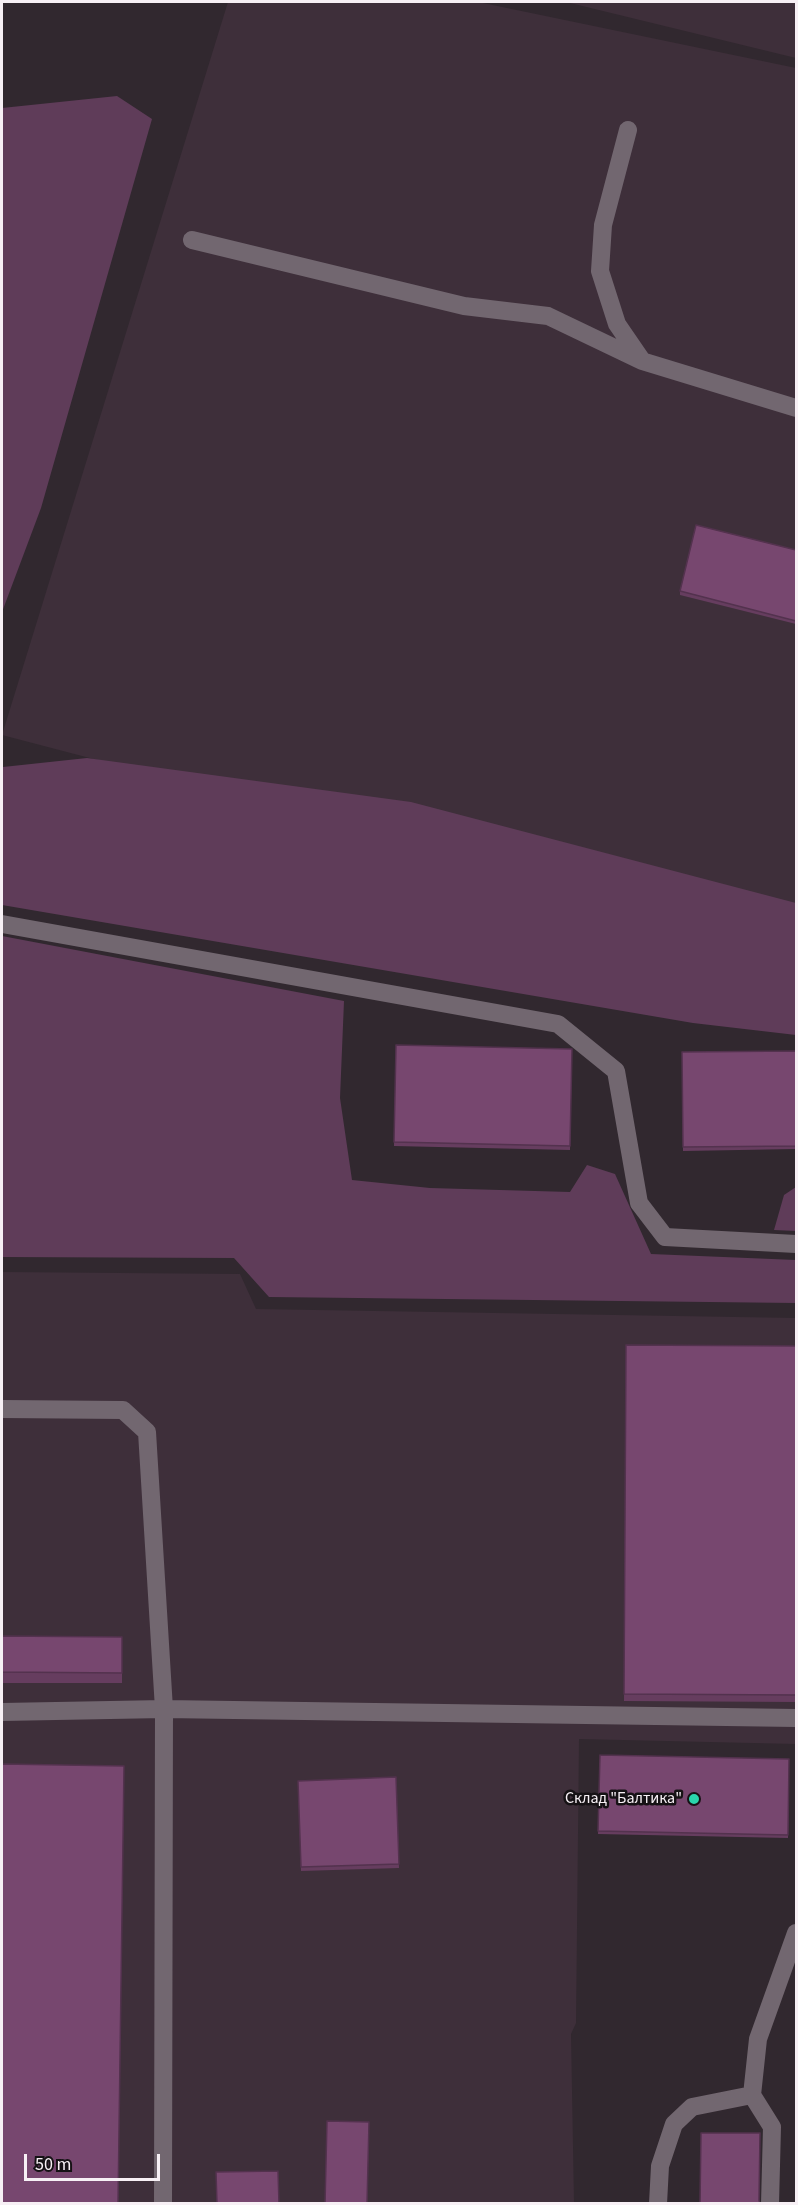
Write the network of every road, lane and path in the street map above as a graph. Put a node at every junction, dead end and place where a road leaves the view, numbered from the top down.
1 (628, 130) dead end
2 (192, 240) dead end
3 (642, 361) junction
4 (796, 408) edge
5 (2, 924) edge
6 (796, 1244) edge
7 (2, 1409) edge
8 (164, 1709) junction
9 (2, 1712) edge
10 (796, 1718) edge
11 (796, 1933) edge
12 (752, 2095) junction
13 (163, 2204) edge
14 (658, 2204) edge
15 (770, 2204) edge

1 - 3 street
2 - 3 street
3 - 4 street
5 - 6 street
7 - 8 street
8 - 9 street
8 - 10 street
8 - 13 street
11 - 12 street
12 - 14 street
12 - 15 street

